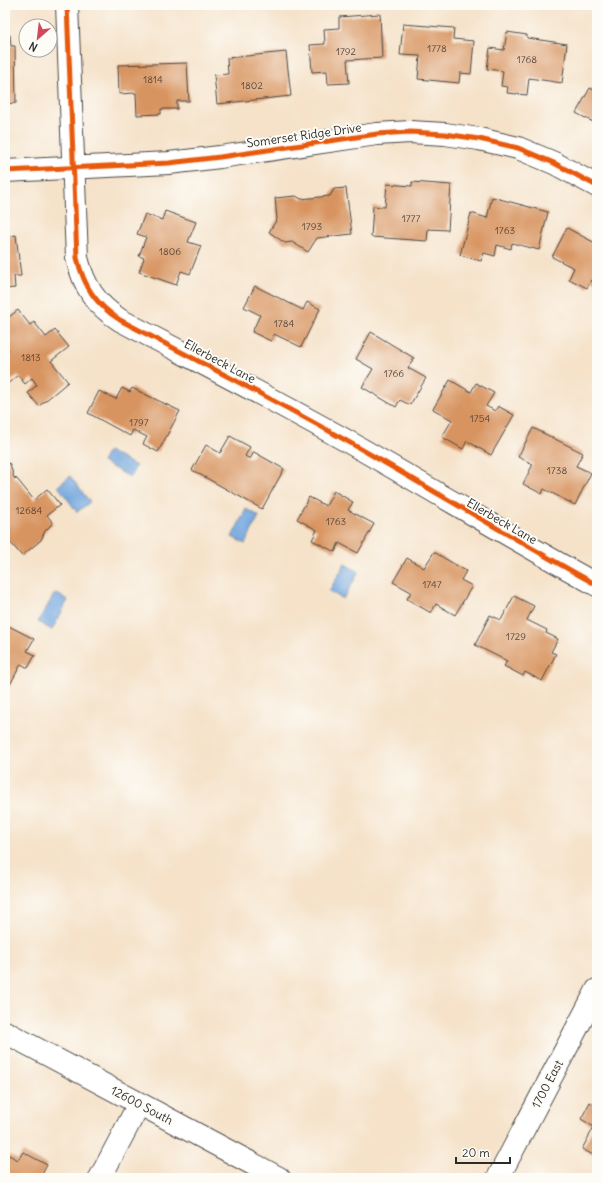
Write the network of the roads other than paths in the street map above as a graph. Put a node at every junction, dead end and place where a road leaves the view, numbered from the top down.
1 (67, 5) edge
2 (73, 168) junction
3 (5, 171) edge
4 (597, 186) edge
5 (597, 585) edge
6 (597, 990) edge
7 (5, 1032) edge
8 (139, 1104) junction
9 (100, 1178) edge
10 (279, 1178) edge
11 (498, 1178) edge

1 - 2 street, Ellerbeck Lane
2 - 3 street, Somerset Ridge Drive
2 - 4 street, Somerset Ridge Drive
2 - 5 street, Ellerbeck Lane
6 - 11 street, 1700 East
7 - 8 street, 12600 South
8 - 9 street
8 - 10 street, 12600 South

